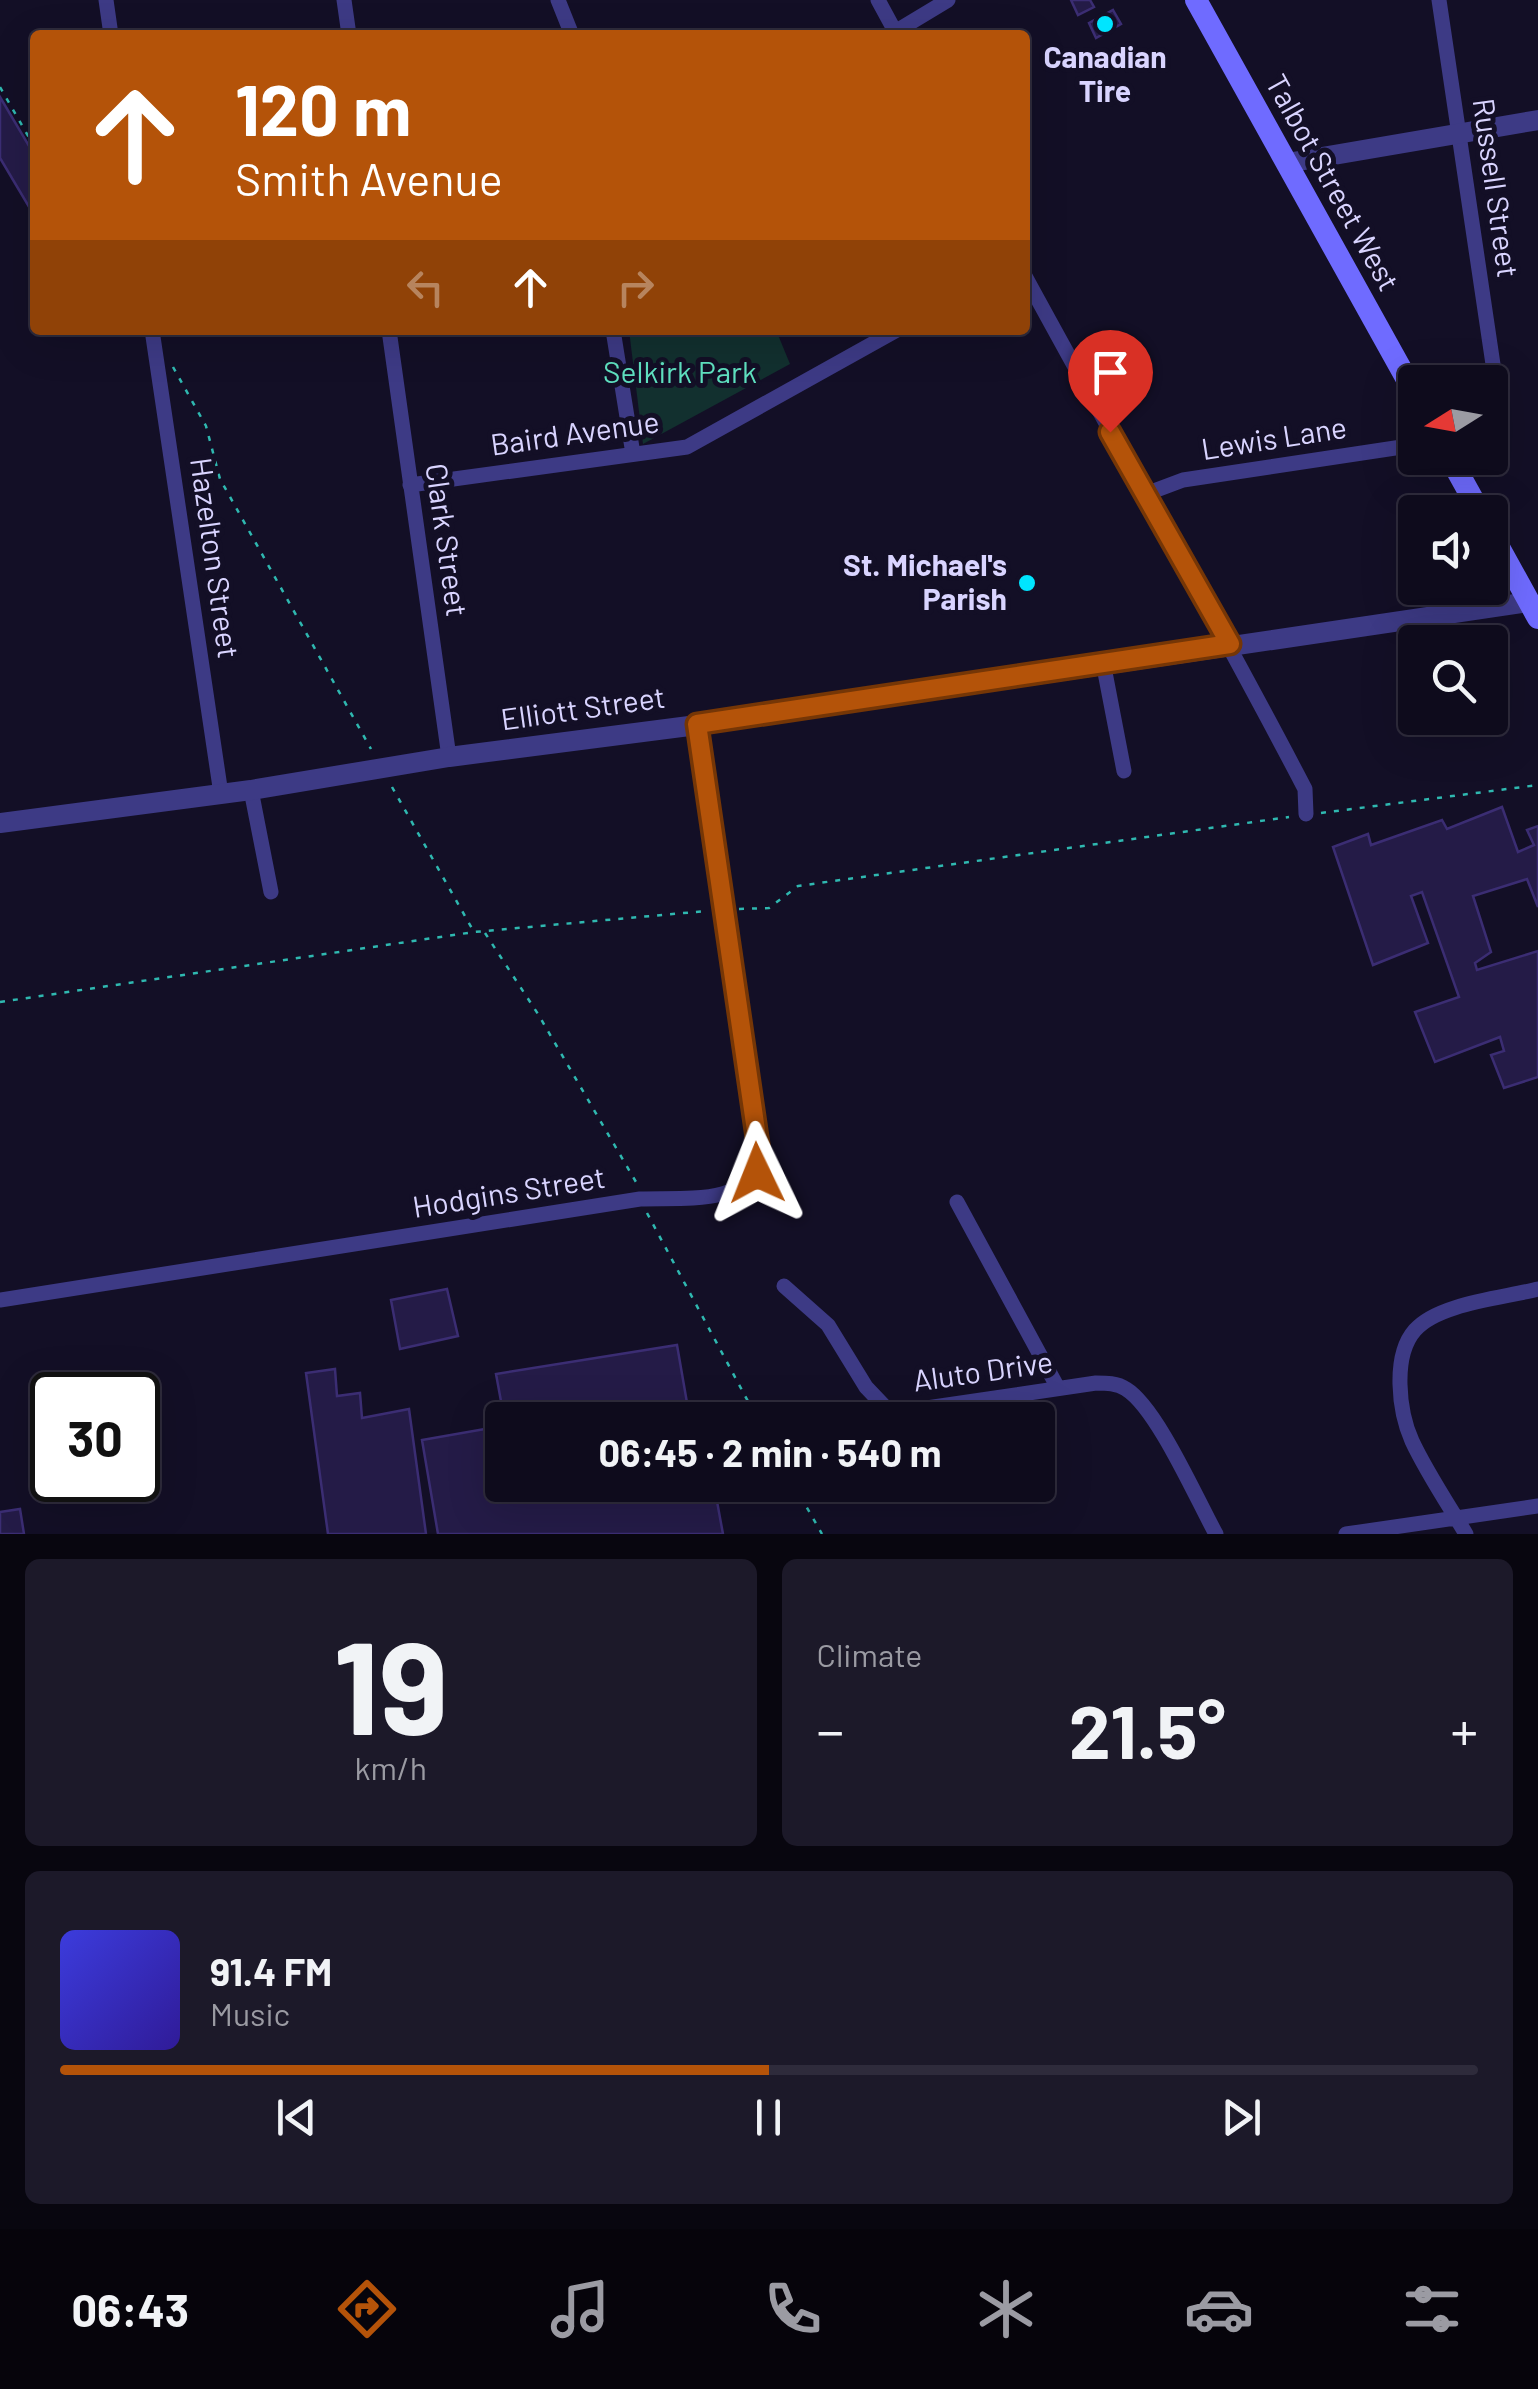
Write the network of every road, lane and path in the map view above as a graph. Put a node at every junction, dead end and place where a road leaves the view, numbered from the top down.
1 (106, 0) edge
2 (344, 0) edge
3 (558, 0) edge
4 (878, 0) edge
5 (948, 0) edge
6 (1196, 0) edge
7 (1439, 0) edge
8 (110, 30) edge
9 (348, 30) edge
10 (570, 30) edge
11 (892, 30) edge
12 (900, 30) edge
13 (0, 87) edge
14 (1538, 120) edge
15 (1460, 133) junction
16 (30, 139) edge
17 (1287, 163) junction
18 (1030, 285) edge
19 (153, 335) edge
20 (390, 335) edge
21 (615, 335) edge
22 (888, 335) edge
23 (156, 358) junction
24 (1403, 365) edge
25 (1493, 365) edge
26 (1398, 448) edge
27 (632, 454) junction
28 (410, 485) junction
29 (1144, 495) junction
30 (1508, 563) edge
31 (1534, 610) edge
32 (1230, 644) junction
33 (1103, 662) junction
34 (697, 724) junction
35 (449, 757) junction
36 (382, 770) junction
37 (1124, 771) dead end
38 (1538, 785) edge
39 (251, 790) junction
40 (221, 794) junction
41 (1306, 814) junction
42 (0, 823) edge
43 (270, 892) dead end
44 (732, 909) junction
45 (706, 911) dead end
46 (474, 932) junction
47 (484, 932) junction
48 (0, 1002) edge
49 (640, 1199) junction
50 (957, 1202) dead end
51 (784, 1286) dead end
52 (1530, 1291) edge
53 (0, 1300) edge
54 (1058, 1388) junction
55 (748, 1402) edge
56 (804, 1502) edge
57 (1538, 1506) edge
58 (1456, 1518) junction
59 (822, 1534) edge
60 (1216, 1534) edge
61 (1346, 1534) edge
62 (1466, 1534) edge

1 - 8 street
2 - 9 street
3 - 10 street
4 - 11 street
5 - 12 street
6 - 17 main road, Talbot Street West
7 - 15 street, Russell Street
13 - 16 path
14 - 15 street
15 - 17 street
15 - 25 street, Russell Street
17 - 24 main road, Talbot Street West
18 - 29 street
19 - 23 street, Hazelton Street
20 - 28 street, Clark Street
21 - 27 street
22 - 27 street, Baird Avenue
23 - 36 path
23 - 40 street, Hazelton Street
26 - 29 street, Lewis Lane
27 - 28 street, Baird Avenue
28 - 35 street, Clark Street
29 - 32 street
30 - 31 main road
31 - 32 street, Elliott Street
32 - 33 street, Elliott Street
32 - 41 street
33 - 34 street, Elliott Street
33 - 37 street
34 - 35 street, Elliott Street
34 - 44 street
35 - 36 street, Elliott Street
36 - 39 street, Elliott Street
36 - 46 path
38 - 41 path
39 - 40 street, Elliott Street
39 - 43 street
40 - 42 street, Elliott Street
41 - 44 path
44 - 49 street, Hodgins Street
45 - 47 path
46 - 47 path
46 - 48 path
47 - 49 path
49 - 53 street, Hodgins Street
49 - 55 path
50 - 54 street
51 - 54 street, Aluto Drive
52 - 58 street
54 - 60 street, Aluto Drive
56 - 59 path
57 - 58 street
58 - 61 street
58 - 62 street

